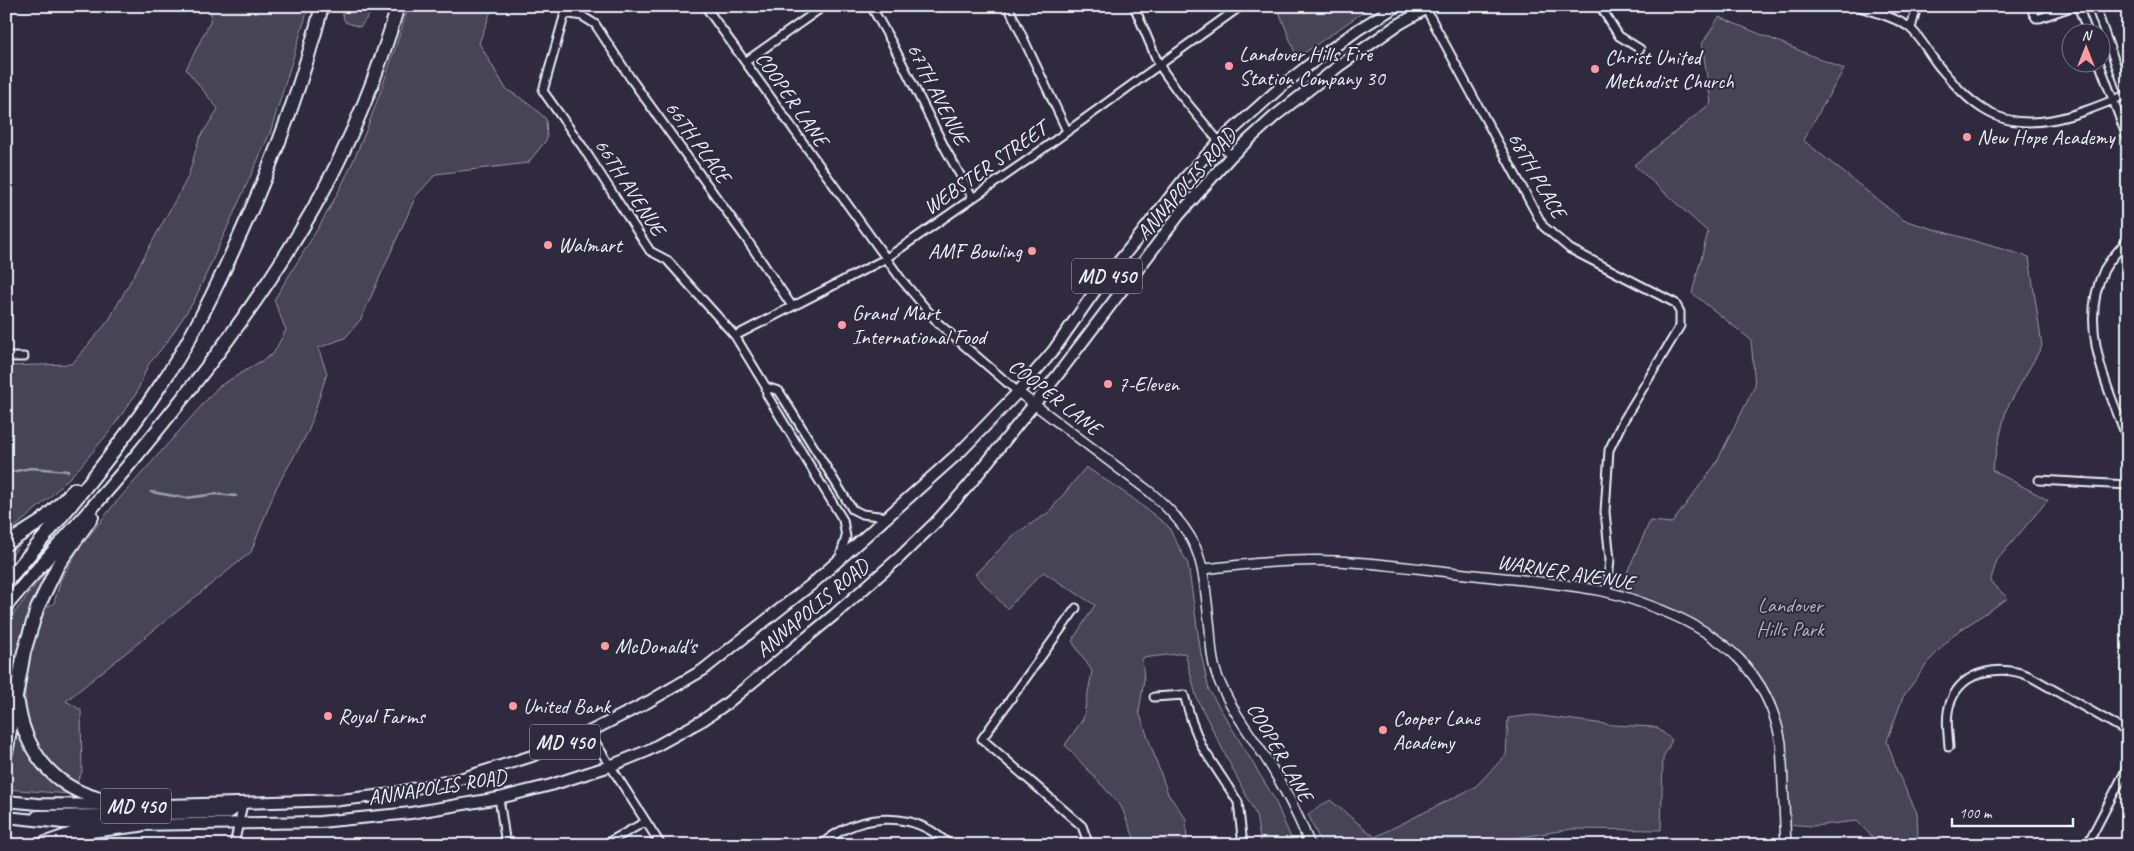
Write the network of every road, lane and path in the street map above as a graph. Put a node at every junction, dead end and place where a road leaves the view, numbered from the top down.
1 (322, 6) edge
2 (398, 6) edge
3 (705, 6) edge
4 (824, 6) edge
5 (870, 6) edge
6 (1008, 6) edge
7 (1134, 6) edge
8 (1240, 6) edge
9 (1397, 6) edge
10 (1600, 6) edge
11 (1857, 6) edge
12 (1917, 6) edge
13 (2037, 6) edge
14 (2074, 6) edge
15 (2078, 6) edge
16 (2095, 6) edge
17 (1424, 7) edge
18 (566, 10) edge
19 (2084, 22) edge
20 (1911, 28) junction
21 (1640, 49) dead end
22 (745, 62) junction
23 (1159, 65) junction
24 (2102, 72) edge
25 (2127, 96) edge
26 (2112, 101) junction
27 (1067, 131) junction
28 (2128, 140) edge
29 (1218, 143) junction
30 (1231, 156) junction
31 (973, 198) junction
32 (2128, 240) edge
33 (885, 259) junction
34 (792, 306) junction
35 (735, 336) junction
36 (6, 357) edge
37 (24, 357) dead end
38 (766, 387) junction
39 (1018, 392) junction
40 (1033, 404) junction
41 (2128, 441) edge
42 (120, 443) junction
43 (123, 472) junction
44 (2039, 480) dead end
45 (2128, 485) edge
46 (887, 517) junction
47 (6, 544) edge
48 (839, 560) junction
49 (1204, 569) junction
50 (6, 582) edge
51 (1608, 592) junction
52 (6, 606) edge
53 (1076, 608) dead end
54 (19, 684) junction
55 (1154, 697) dead end
56 (2128, 732) edge
57 (597, 745) dead end
58 (1949, 747) dead end
59 (6, 752) edge
60 (610, 766) junction
61 (2128, 766) edge
62 (499, 798) junction
63 (6, 801) edge
64 (243, 804) junction
65 (139, 806) junction
66 (6, 817) edge
67 (18, 818) junction
68 (645, 822) junction
69 (238, 824) junction
70 (140, 825) junction
71 (40, 845) edge
72 (234, 845) edge
73 (506, 845) edge
74 (603, 845) edge
75 (661, 845) edge
76 (822, 845) edge
77 (951, 845) edge
78 (1089, 845) edge
79 (1243, 845) edge
80 (1310, 845) edge
81 (1786, 845) edge
82 (2087, 845) edge

1 - 42 highway
2 - 43 highway
3 - 22 street, COOPER LANE
4 - 22 street
5 - 31 street, 67TH AVENUE
6 - 27 street
7 - 23 street
8 - 23 street, WEBSTER STREET
9 - 29 main road, ANNAPOLIS ROAD / MD 450
10 - 21 street
11 - 20 street
12 - 20 street
13 - 14 street
15 - 19 street
16 - 25 street
17 - 30 main road, ANNAPOLIS ROAD / MD 450
17 - 51 street, 68TH PLACE
18 - 34 street, 66TH PLACE
18 - 35 street, 66TH AVENUE
20 - 26 street
22 - 33 street, COOPER LANE
23 - 27 street, WEBSTER STREET
23 - 29 street
24 - 26 street
25 - 26 street
26 - 28 street
27 - 31 street, WEBSTER STREET
29 - 30 street
29 - 39 main road, ANNAPOLIS ROAD / MD 450
30 - 40 main road, ANNAPOLIS ROAD / MD 450
31 - 33 street, WEBSTER STREET
32 - 41 street
33 - 34 street, WEBSTER STREET
33 - 39 street, COOPER LANE
34 - 35 street, WEBSTER STREET
35 - 38 street, 66TH AVENUE
36 - 37 street
38 - 46 street, 66TH AVENUE
38 - 48 street, 66TH AVENUE
39 - 40 street, COOPER LANE
39 - 46 main road, ANNAPOLIS ROAD / MD 450
40 - 49 street, COOPER LANE
40 - 60 main road, ANNAPOLIS ROAD / MD 450
42 - 47 highway
42 - 50 highway
43 - 52 highway
43 - 54 highway
44 - 45 street
46 - 48 main road, ANNAPOLIS ROAD / MD 450
48 - 64 main road, ANNAPOLIS ROAD / MD 450
49 - 51 street, WARNER AVENUE
49 - 80 street, COOPER LANE
51 - 81 street, WARNER AVENUE
53 - 78 street
54 - 59 highway
54 - 65 highway
55 - 79 street
56 - 58 street
57 - 60 street
60 - 62 main road, ANNAPOLIS ROAD / MD 450
60 - 68 street
61 - 82 street
62 - 69 main road, ANNAPOLIS ROAD / MD 450
62 - 73 street
63 - 65 main road, ANNAPOLIS ROAD / MD 450
64 - 65 main road, ANNAPOLIS ROAD / MD 450
64 - 67 main road
64 - 69 street
66 - 67 main road, ANNAPOLIS ROAD / MD 450
67 - 70 main road, ANNAPOLIS ROAD / MD 450
68 - 74 street
68 - 75 street
69 - 70 main road, ANNAPOLIS ROAD / MD 450
69 - 72 street
70 - 71 highway
76 - 77 street

